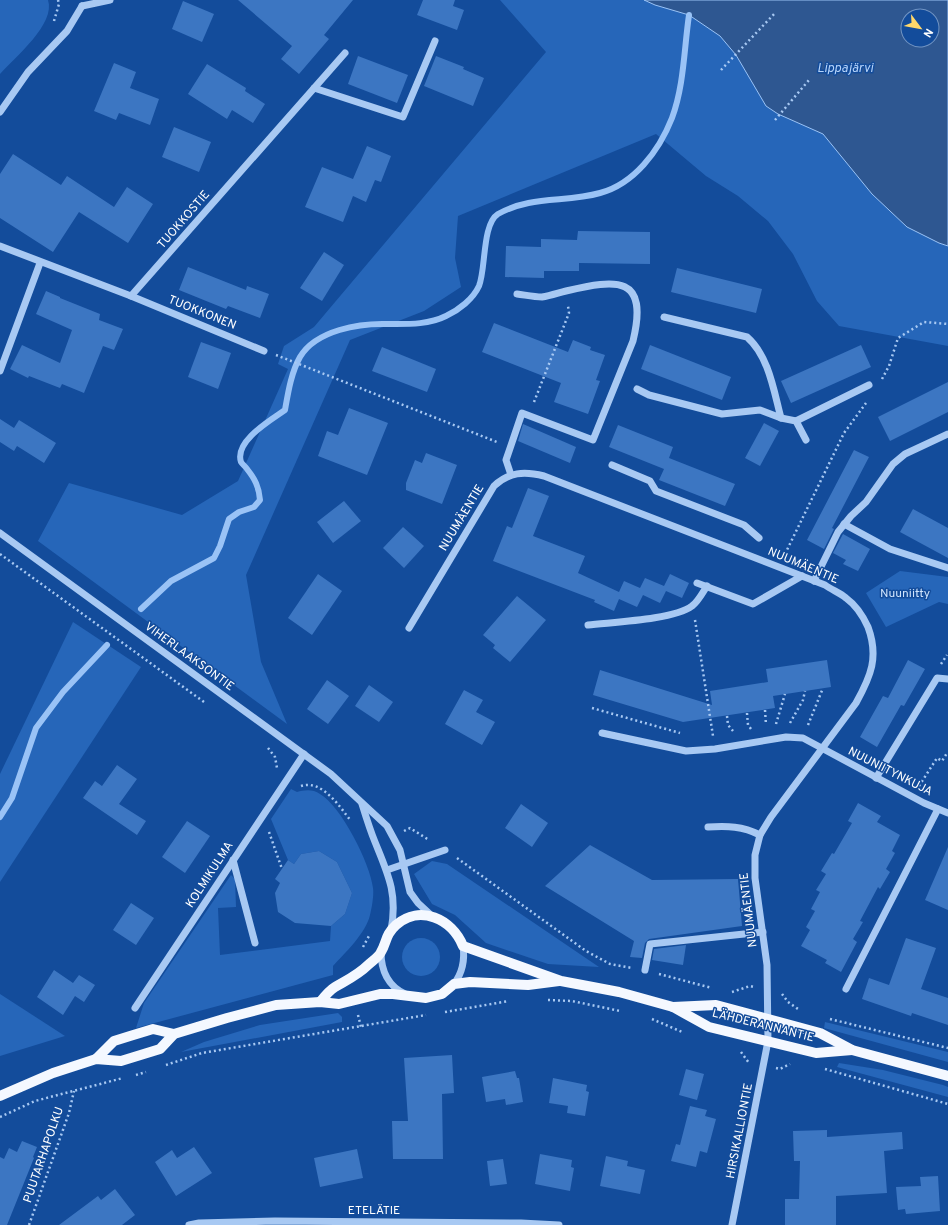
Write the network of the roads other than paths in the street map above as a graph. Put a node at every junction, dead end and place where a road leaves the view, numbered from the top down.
1 (110, 0) edge
2 (80, 3) edge
3 (435, 41) dead end
4 (345, 53) dead end
5 (314, 88) junction
6 (0, 112) edge
7 (0, 246) edge
8 (40, 263) junction
9 (517, 294) dead end
10 (131, 296) junction
11 (664, 316) dead end
12 (264, 351) dead end
13 (0, 371) edge
14 (869, 385) dead end
15 (637, 389) dead end
16 (781, 418) junction
17 (796, 421) junction
18 (948, 434) edge
19 (806, 440) dead end
20 (612, 465) dead end
21 (511, 475) junction
22 (844, 524) junction
23 (0, 533) edge
24 (759, 538) dead end
25 (948, 568) edge
26 (802, 576) junction
27 (814, 581) junction
28 (697, 583) dead end
29 (707, 586) junction
30 (588, 625) dead end
31 (409, 628) dead end
32 (948, 679) edge
33 (602, 733) dead end
34 (822, 749) junction
35 (304, 754) junction
36 (876, 778) junction
37 (362, 804) junction
38 (938, 809) junction
39 (948, 813) edge
40 (708, 827) dead end
41 (760, 835) junction
42 (445, 850) road end
43 (233, 860) junction
44 (403, 864) junction
45 (387, 870) junction
46 (432, 916) junction
47 (391, 930) junction
48 (763, 932) junction
49 (255, 943) dead end
50 (463, 946) junction
51 (381, 952) junction
52 (644, 970) road end
53 (561, 981) junction
54 (454, 984) junction
55 (846, 989) dead end
56 (410, 996) junction
57 (320, 1002) junction
58 (673, 1007) junction
59 (135, 1008) dead end
60 (768, 1019) junction
61 (174, 1034) junction
62 (768, 1042) junction
63 (852, 1050) junction
64 (96, 1059) junction
65 (948, 1076) edge
66 (0, 1096) edge
67 (199, 1224) edge
68 (489, 1224) edge
69 (189, 1225) edge
70 (559, 1225) edge
71 (732, 1225) edge

1 - 2 street
2 - 6 street
3 - 5 street
4 - 5 street, TUOKKOSTIE
5 - 10 street, TUOKKOSTIE
7 - 8 street
8 - 10 street
8 - 13 street
9 - 21 street
10 - 12 street, TUOKKONEN
11 - 16 street
14 - 17 street
15 - 16 street
16 - 17 street
17 - 19 street
18 - 22 street
20 - 24 street
21 - 26 street, NUUMÄENTIE
21 - 31 street, NUUMÄENTIE
22 - 25 street
22 - 27 street
23 - 35 street, VIHERLAAKSONTIE
26 - 27 street, NUUMÄENTIE
26 - 29 street
27 - 34 street, NUUMÄENTIE
28 - 29 street
29 - 30 street
32 - 36 street
33 - 34 street, NUUNIITYNKUJA
34 - 36 street, NUUNIITYNKUJA
34 - 41 street, NUUMÄENTIE
35 - 37 street, VIHERLAAKSONTIE
35 - 43 street, KOLMIKULMA
36 - 38 street, NUUNIITYNKUJA
37 - 44 street, VIHERLAAKSONTIE
37 - 45 street, VIHERLAAKSONTIE
38 - 39 street, NUUNIITYNKUJA
38 - 55 street
40 - 41 street
41 - 48 street, NUUMÄENTIE
42 - 44 street
43 - 49 street
43 - 59 street, KOLMIKULMA
44 - 45 street
44 - 46 street, VIHERLAAKSONTIE
45 - 47 street, VIHERLAAKSONTIE
46 - 47 main road
46 - 50 main road
47 - 51 main road
48 - 52 street
48 - 60 street, NUUMÄENTIE
50 - 53 main road, LÄHDERANNANTIE
50 - 54 street
51 - 56 street
51 - 57 main road
53 - 54 main road, LÄHDERANNANTIE
53 - 58 main road, LÄHDERANNANTIE
54 - 56 main road
56 - 57 main road
57 - 61 main road
58 - 60 main road, LÄHDERANNANTIE
58 - 62 main road, LÄHDERANNANTIE
60 - 62 street, NUUMÄENTIE
60 - 63 main road, LÄHDERANNANTIE
61 - 64 main road
61 - 64 main road
62 - 63 main road, LÄHDERANNANTIE
62 - 71 street, HIRSIKALLIONTIE
63 - 65 main road, LÄHDERANNANTIE
64 - 66 main road
67 - 68 street, ETELÄTIE
67 - 69 street, ETELÄTIE
68 - 70 street, ETELÄTIE

